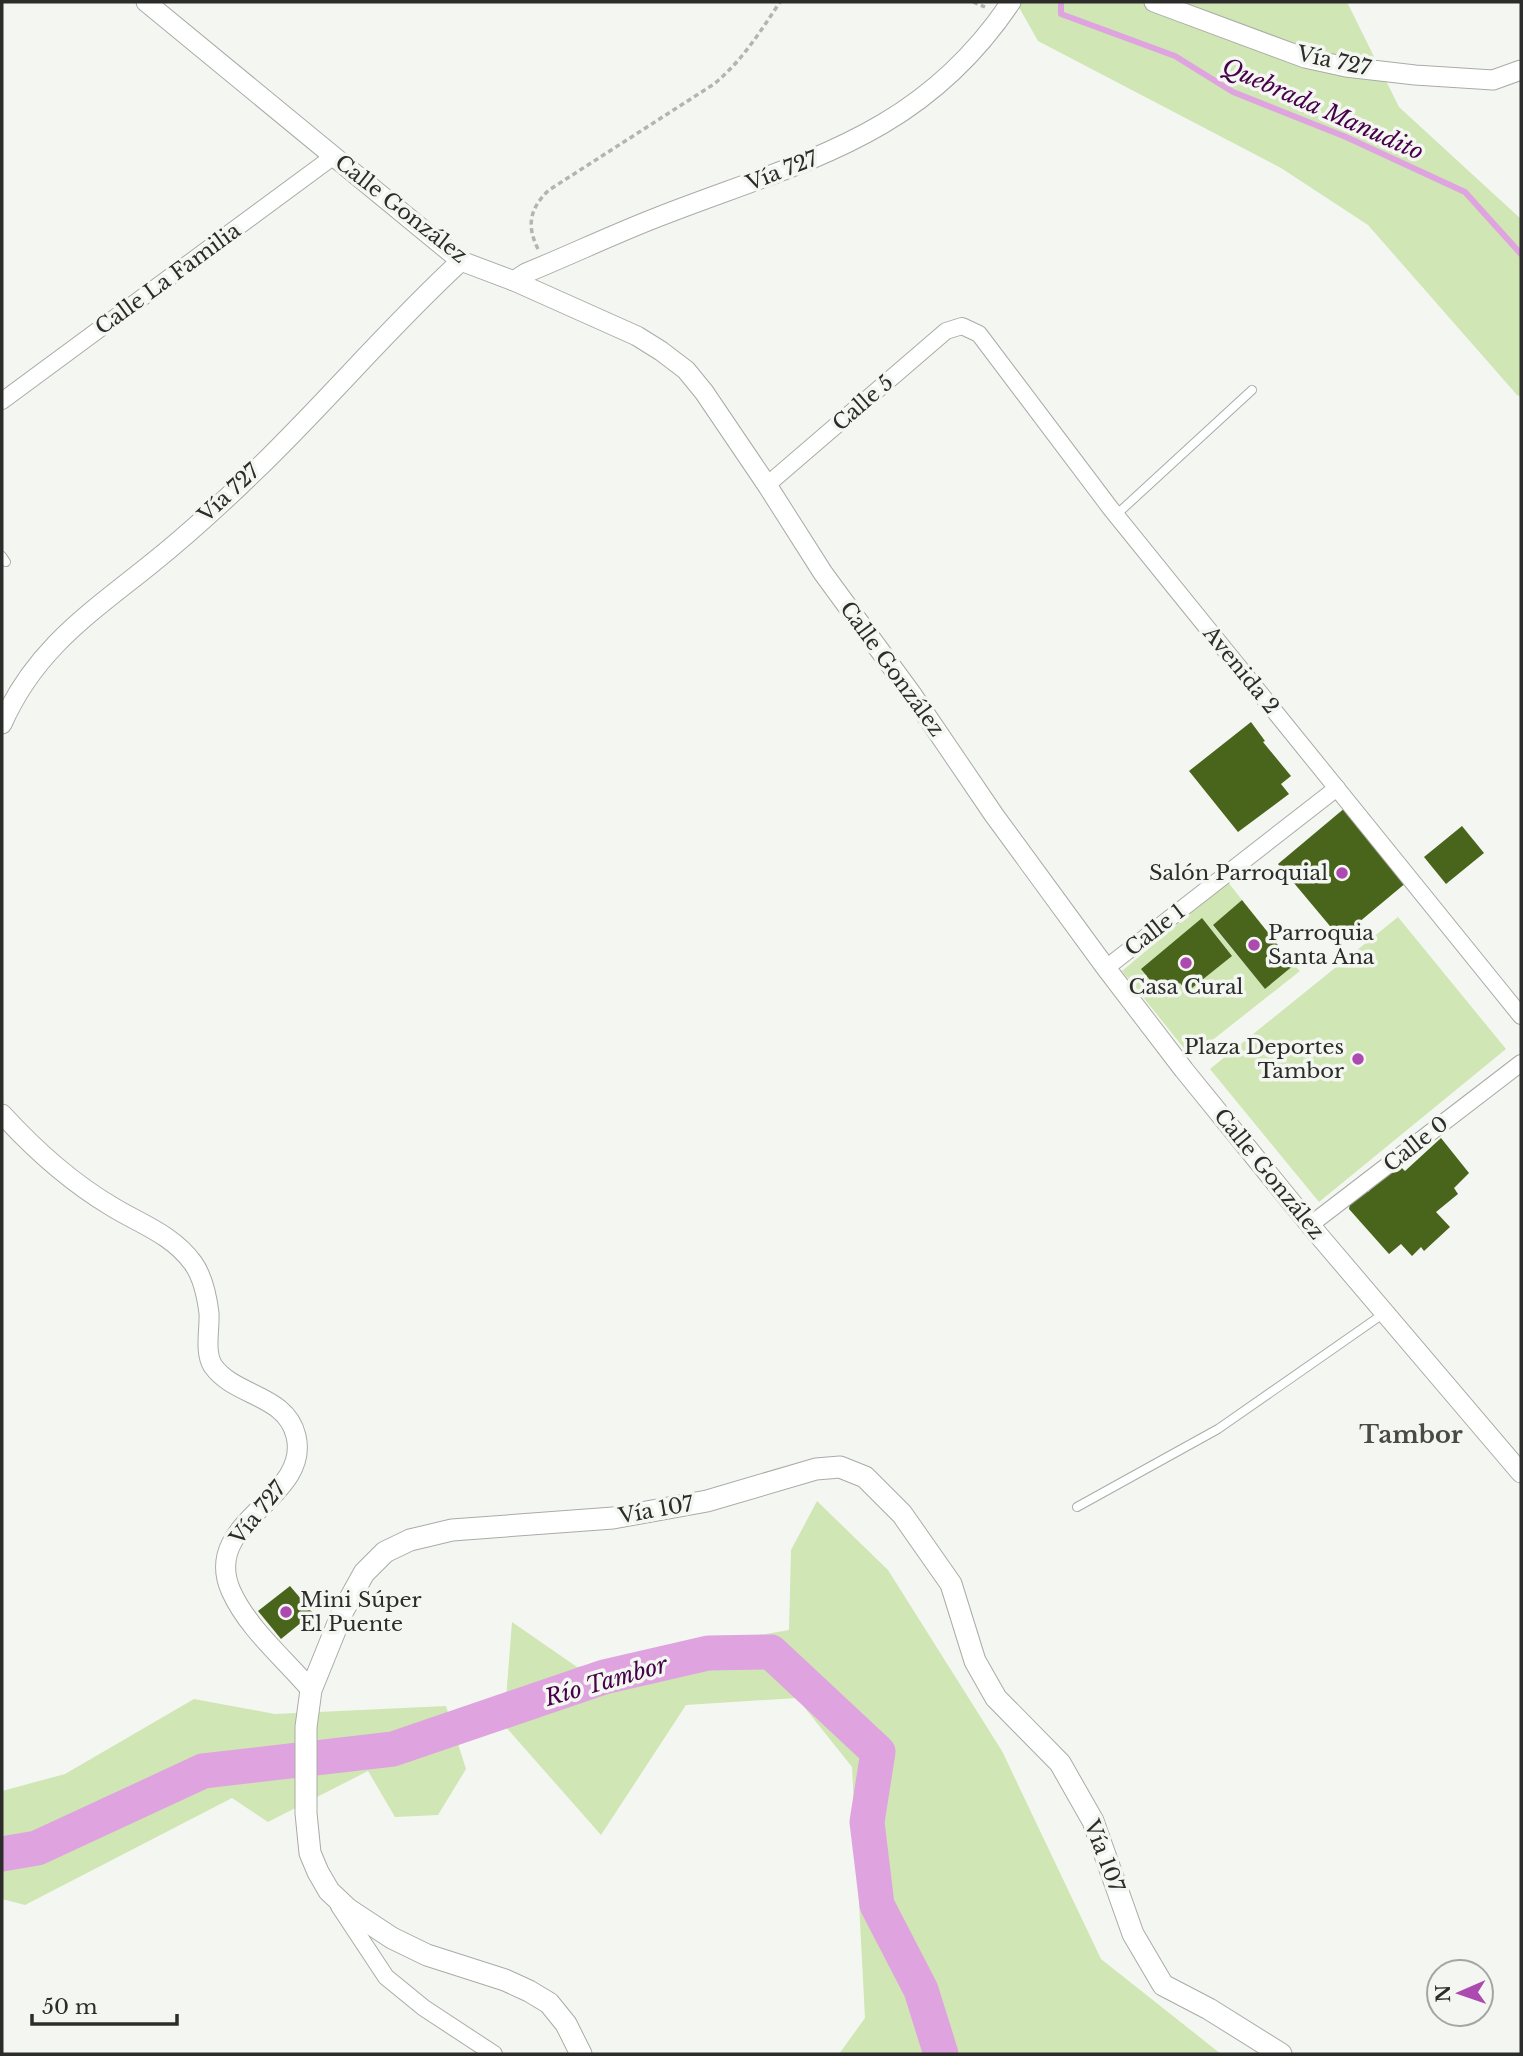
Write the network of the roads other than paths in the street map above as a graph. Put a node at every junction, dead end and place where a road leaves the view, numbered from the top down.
1 (146, 2) edge
2 (1011, 2) edge
3 (1154, 2) edge
4 (1520, 73) edge
5 (334, 156) junction
6 (461, 261) junction
7 (514, 281) junction
8 (962, 326) joint
9 (1252, 390) dead end
10 (2, 401) edge
11 (767, 485) junction
12 (1116, 515) junction
13 (2, 724) edge
14 (1337, 788) junction
15 (1106, 968) junction
16 (1521, 1016) edge
17 (1521, 1063) edge
18 (2, 1114) edge
19 (1310, 1225) junction
20 (1385, 1312) junction
21 (1521, 1474) edge
22 (1077, 1507) dead end
23 (311, 1690) junction
24 (329, 1891) junction
25 (494, 2054) edge
26 (581, 2054) edge
27 (1281, 2054) edge

1 - 5 street, Calle González
2 - 7 street, Vía 727
3 - 4 street, Vía 727
5 - 6 street, Calle González
5 - 10 street, Calle La Familia
6 - 7 street, Calle González
6 - 13 street, Vía 727
7 - 11 street, Calle González
8 - 11 street, Calle 5
8 - 12 street, Avenida 2
9 - 12 lane
11 - 15 street, Calle González
12 - 14 street, Avenida 2
14 - 15 street, Calle 1
14 - 16 street, Avenida 2
15 - 19 street, Calle González
17 - 19 street, Calle 0
18 - 23 street, Vía 727
19 - 20 street, Calle González
20 - 21 street, Calle González
20 - 22 lane
23 - 24 main road, Vía 107
23 - 27 main road, Vía 107
24 - 25 street
24 - 26 main road, Vía 107

